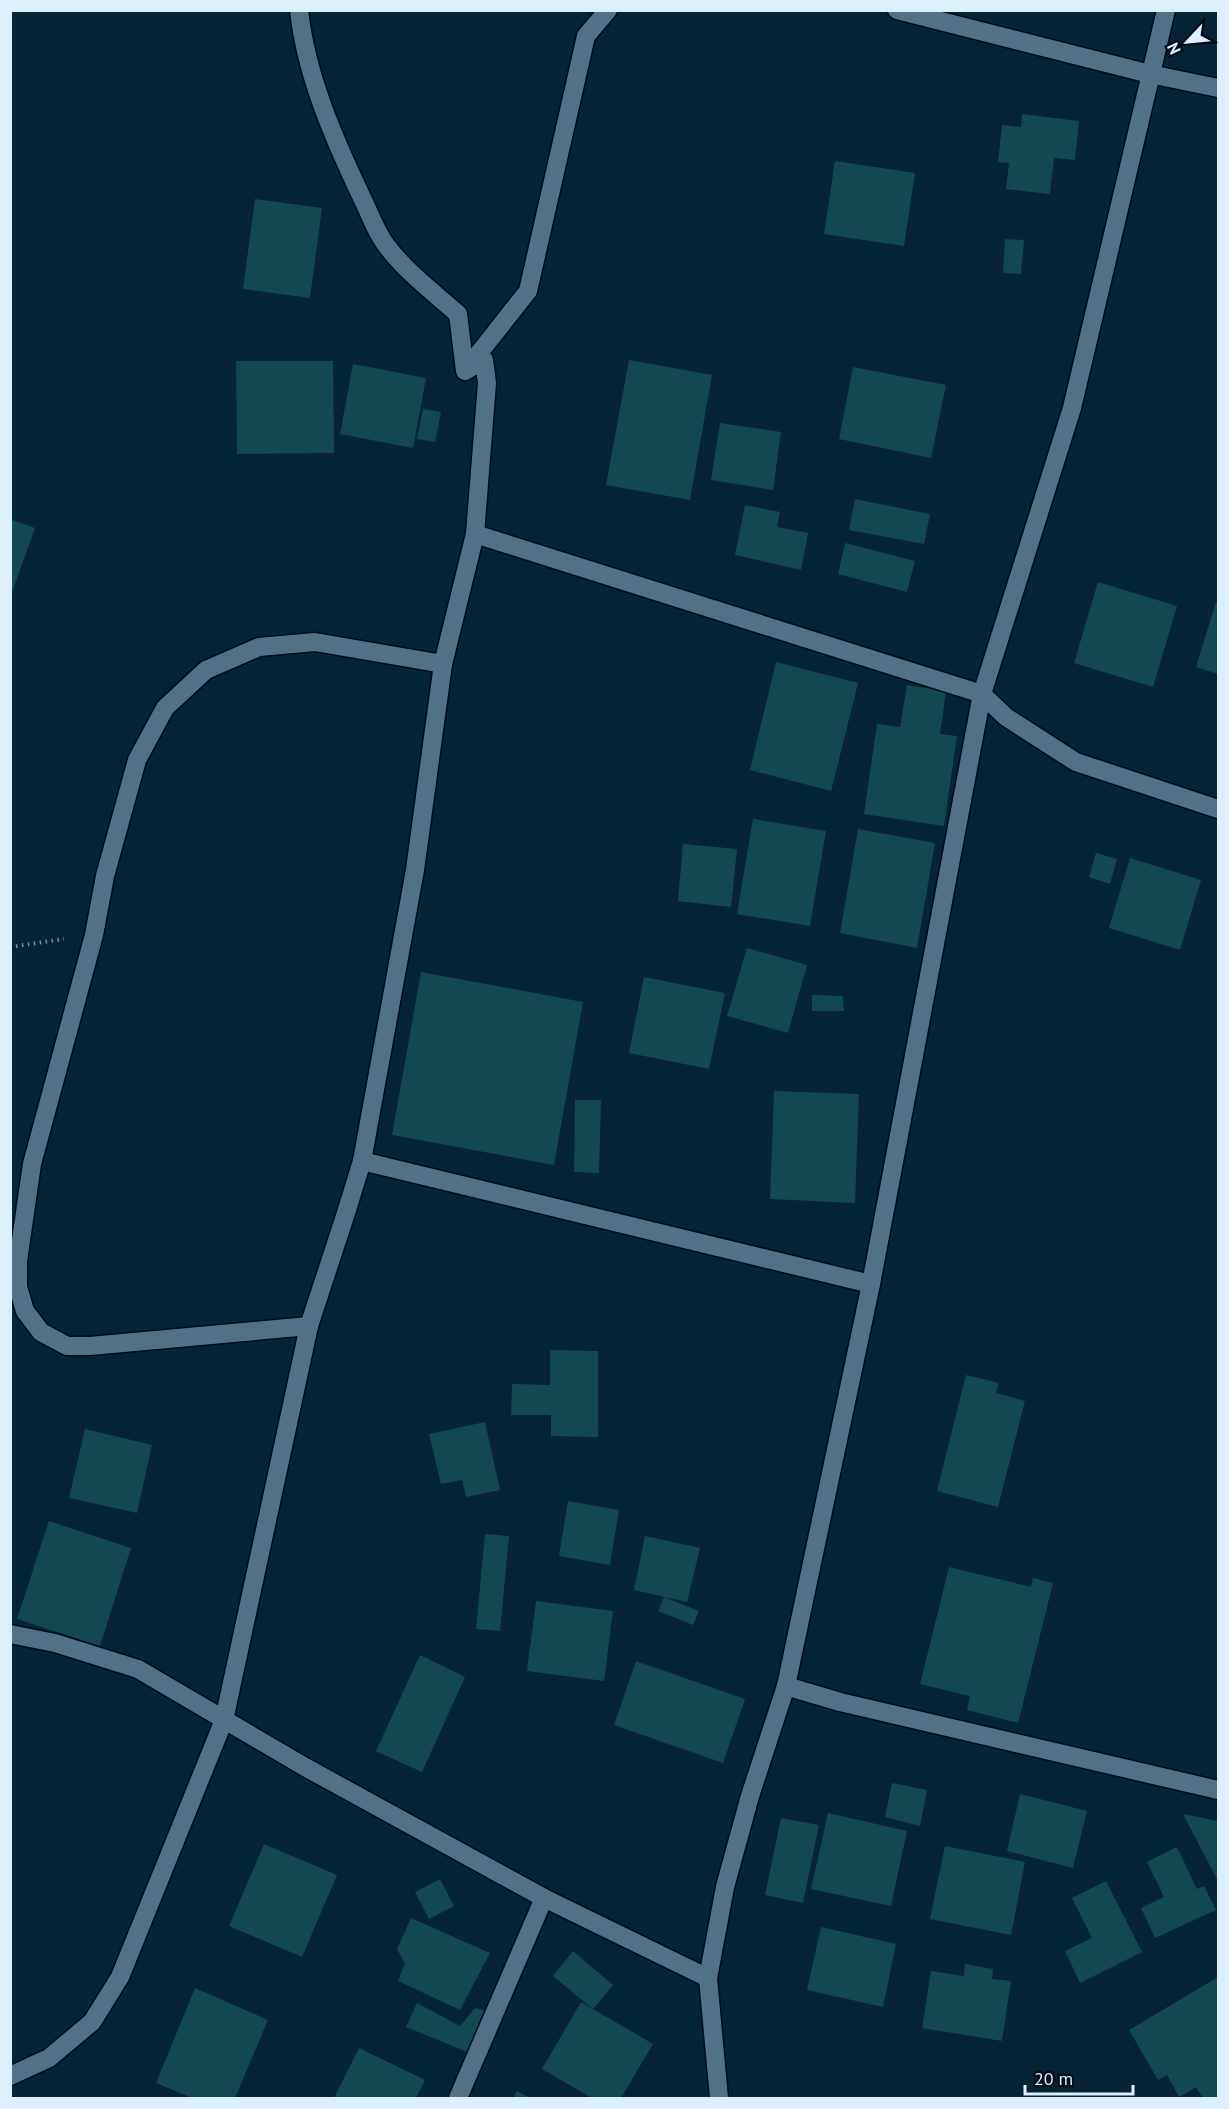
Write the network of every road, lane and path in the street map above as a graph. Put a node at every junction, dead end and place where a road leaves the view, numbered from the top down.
1 (299, 10) edge
2 (608, 10) edge
3 (897, 10) edge
4 (1166, 10) edge
5 (1150, 74) junction
6 (1218, 88) edge
7 (465, 371) junction
8 (475, 534) junction
9 (443, 664) junction
10 (982, 694) junction
11 (1218, 809) edge
12 (94, 935) junction
13 (10, 947) edge
14 (362, 1161) junction
15 (871, 1284) junction
16 (309, 1326) junction
17 (10, 1634) edge
18 (786, 1686) junction
19 (224, 1720) junction
20 (1218, 1790) edge
21 (544, 1898) junction
22 (708, 1978) junction
23 (10, 2076) edge
24 (458, 2098) edge
25 (719, 2098) edge

1 - 7 street
2 - 7 street
3 - 5 street
4 - 5 street
5 - 6 street
5 - 10 street
7 - 8 street
8 - 9 street
8 - 10 street
9 - 12 street
9 - 14 street
10 - 11 street
10 - 15 street
12 - 13 path
12 - 16 street
14 - 15 street
14 - 16 street
15 - 18 street
16 - 19 street
17 - 19 street
18 - 20 street
18 - 22 street
19 - 21 street
19 - 23 street
21 - 22 street
21 - 24 street
22 - 25 street

